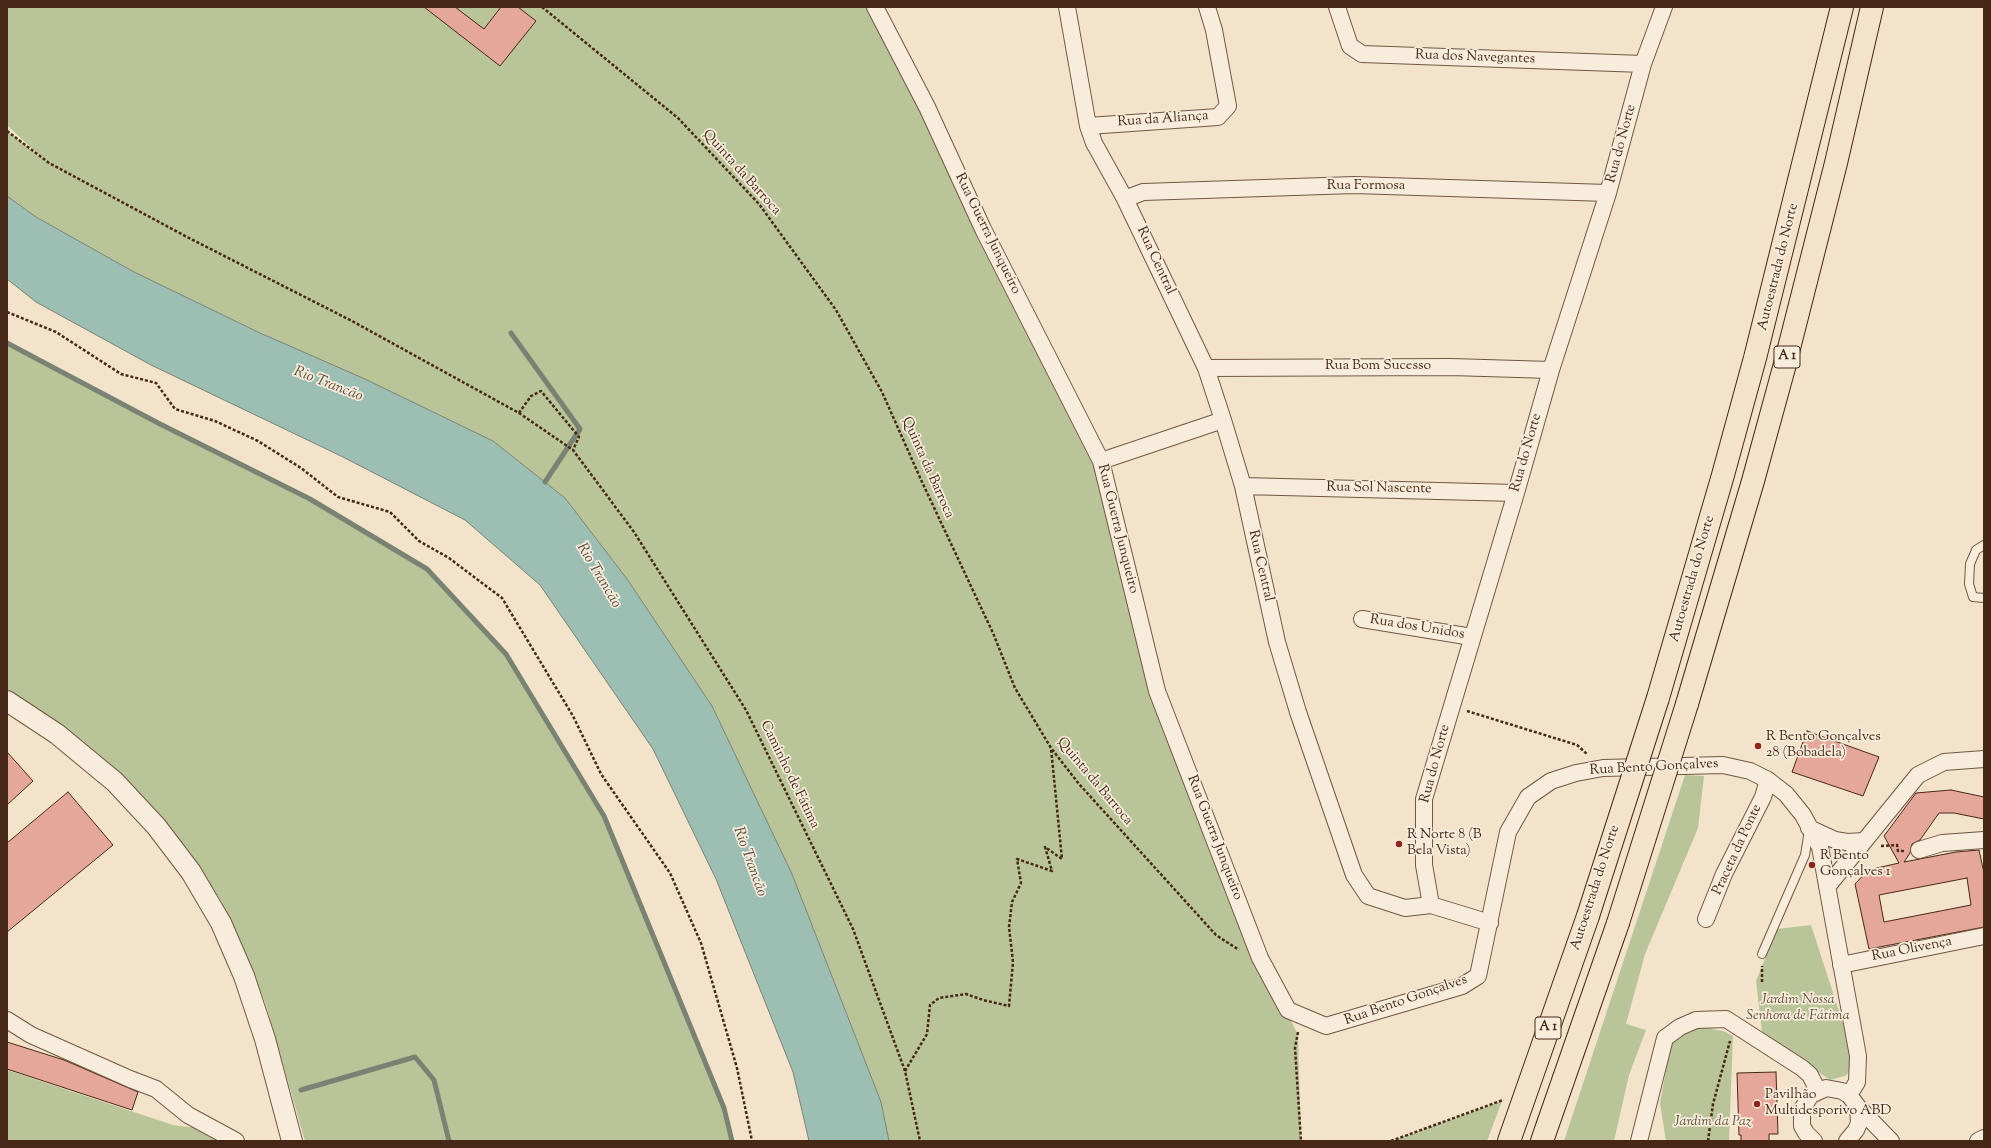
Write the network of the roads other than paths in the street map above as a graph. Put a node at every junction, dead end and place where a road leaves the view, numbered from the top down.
1 (875, 7) edge
2 (1067, 7) edge
3 (1207, 7) edge
4 (1337, 7) edge
5 (1664, 7) edge
6 (1842, 7) edge
7 (1872, 7) edge
8 (1643, 64) junction
9 (1088, 126) junction
10 (1608, 193) junction
11 (1126, 198) junction
12 (1206, 368) junction
13 (1551, 370) junction
14 (1224, 420) junction
15 (1101, 462) junction
16 (1242, 486) junction
17 (1516, 493) junction
18 (1984, 545) edge
19 (1984, 598) edge
20 (1362, 619) dead end
21 (1472, 637) junction
22 (7, 701) edge
23 (1984, 759) edge
24 (1768, 780) junction
25 (1809, 828) junction
26 (1984, 840) edge
27 (1864, 841) junction
28 (1919, 850) dead end
29 (1827, 887) junction
30 (1431, 905) junction
31 (1706, 919) dead end
32 (1490, 923) junction
33 (1984, 937) edge
34 (1762, 954) dead end
35 (1840, 965) junction
36 (7, 1020) edge
37 (1326, 1026) joint
38 (1818, 1091) junction
39 (1853, 1101) junction
40 (1801, 1117) junction
41 (1855, 1138) edge
42 (1984, 1138) edge
43 (236, 1141) edge
44 (292, 1141) edge
45 (1509, 1141) edge
46 (1542, 1141) edge
47 (1639, 1141) edge
48 (1801, 1141) edge
49 (1814, 1141) edge
50 (1891, 1141) edge
51 (1978, 1141) edge

1 - 15 street, Rua Guerra Junqueiro
2 - 9 street, Rua Central
3 - 9 street, Rua da Aliança
4 - 8 street, Rua dos Navegantes
5 - 8 street, Rua do Norte
6 - 45 highway, Autoestrada do Norte / A 1, bridge
7 - 46 highway, A 1, bridge
8 - 10 street, Rua do Norte
9 - 11 street, Rua Central
10 - 11 street, Rua Formosa
10 - 13 street, Rua do Norte
11 - 12 street, Rua Central
12 - 13 street, Rua Bom Sucesso
12 - 14 street, Rua Central
13 - 17 street, Rua do Norte
14 - 15 street
14 - 16 street, Rua Central
15 - 37 street, Rua Guerra Junqueiro
16 - 17 street, Rua Sol Nascente
16 - 30 street, Rua Central
17 - 21 street, Rua do Norte
18 - 19 lane
20 - 21 street, Rua dos Unidos
21 - 30 street, Rua do Norte
22 - 44 street
23 - 27 street
24 - 25 street, Rua Bento Gonçalves
24 - 31 street, Praceta da Ponte
24 - 32 street, Rua Bento Gonçalves
25 - 27 street
25 - 29 street, Rua Bento Gonçalves
25 - 34 lane
26 - 28 street
27 - 29 street
29 - 35 street, Rua Bento Gonçalves
30 - 32 street, Rua Central
32 - 37 street, Rua Bento Gonçalves
33 - 35 street, Rua Olivença
35 - 39 street, Rua Bento Gonçalves
36 - 43 street
38 - 39 street
38 - 40 street
38 - 47 street
39 - 41 street
39 - 50 street
40 - 48 street
40 - 49 street
42 - 51 street

